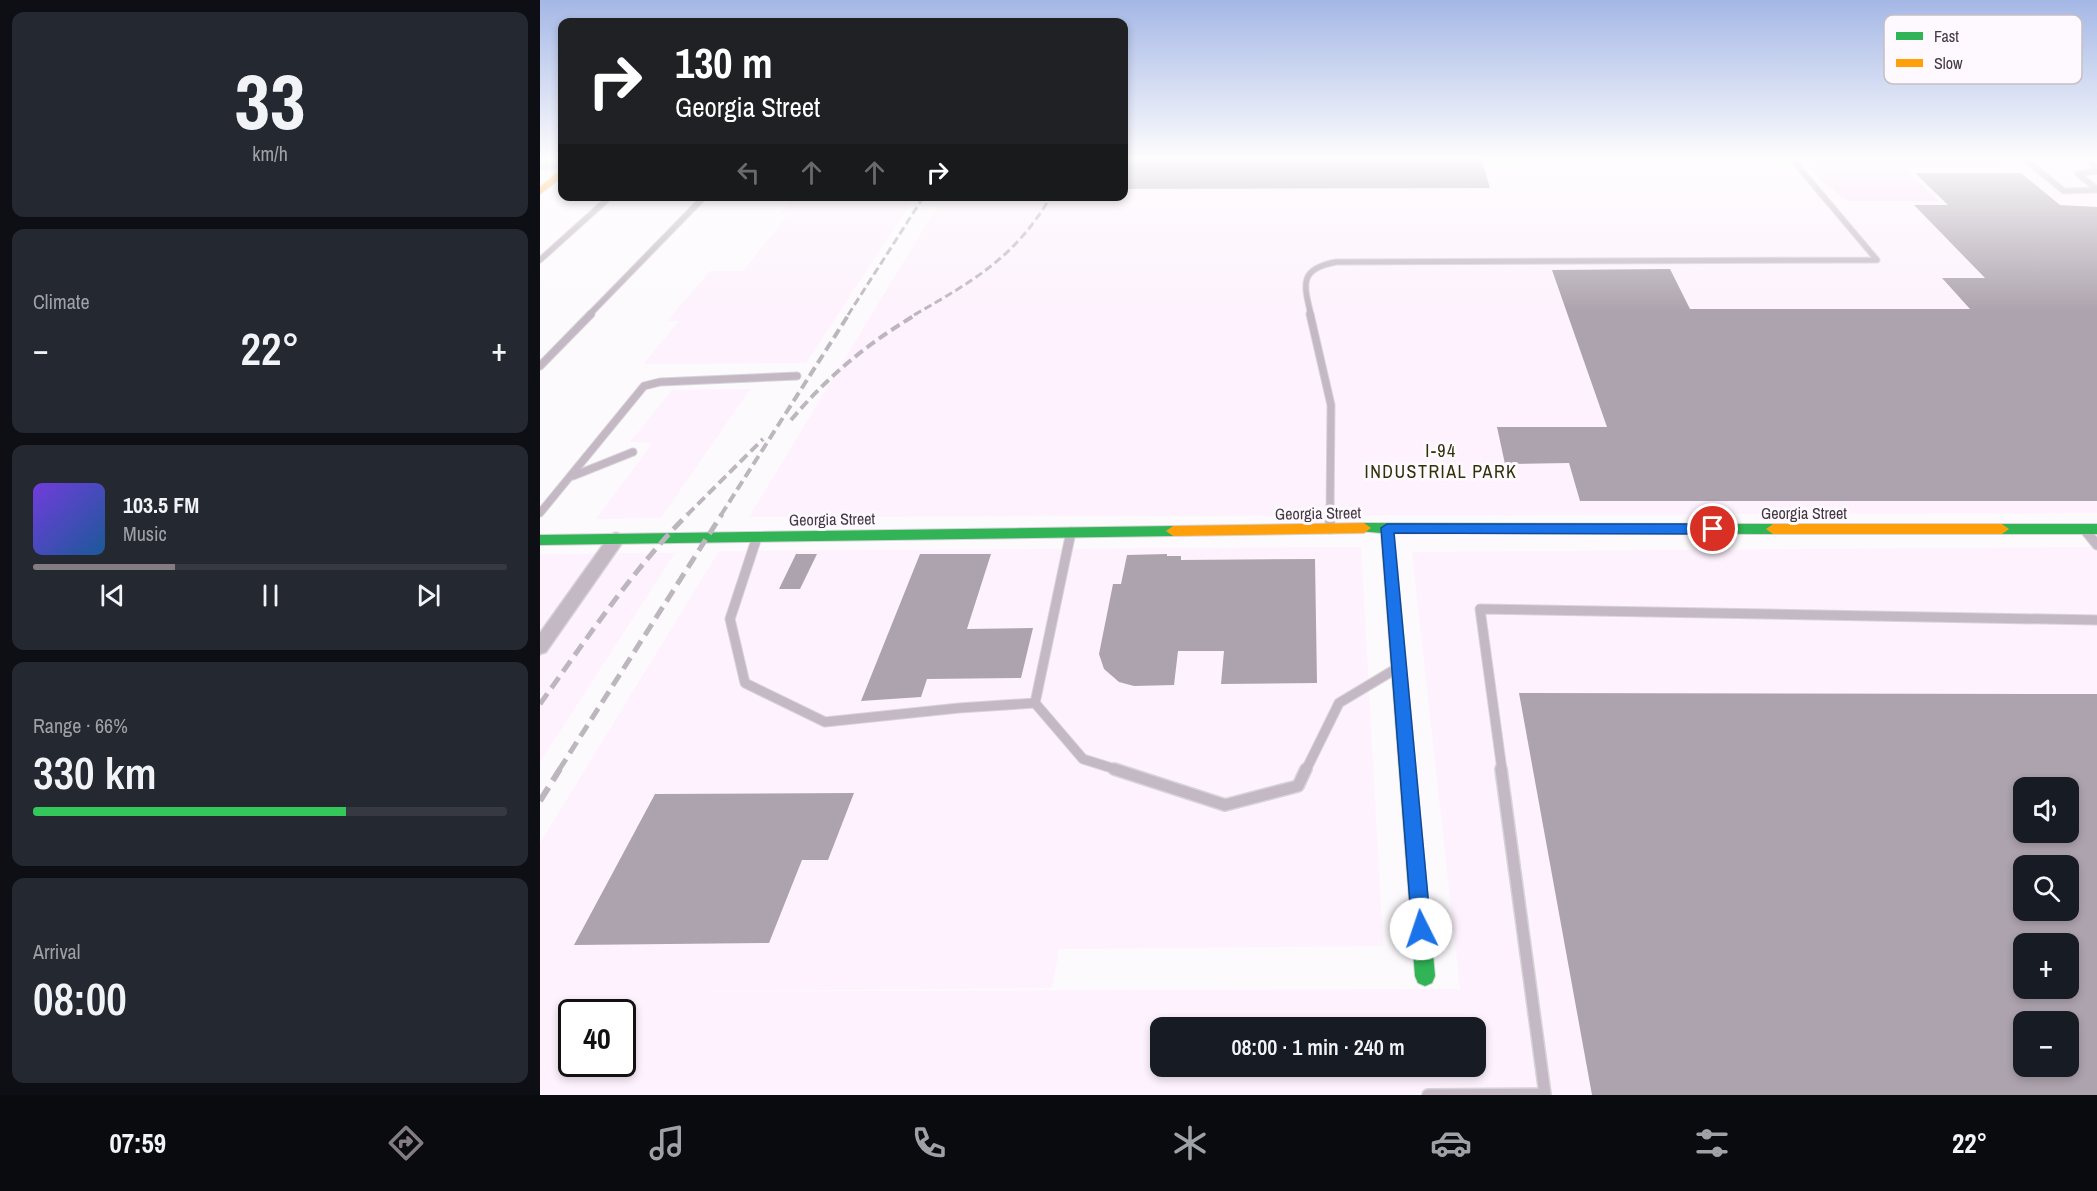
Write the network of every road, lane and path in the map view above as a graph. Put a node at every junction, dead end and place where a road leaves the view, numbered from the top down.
1 (596, 209) edge
2 (692, 209) edge
3 (1834, 209) edge
4 (540, 260) edge
5 (540, 366) edge
6 (797, 376) dead end
7 (633, 452) dead end
8 (569, 478) junction
9 (540, 513) edge
10 (1387, 528) junction
11 (1330, 529) junction
12 (2091, 529) edge
13 (1071, 532) junction
14 (757, 537) junction
15 (616, 539) junction
16 (540, 540) edge
17 (2097, 545) edge
18 (2097, 620) edge
19 (540, 647) edge
20 (1400, 667) junction
21 (1035, 703) junction
22 (1425, 976) dead end
23 (1428, 1095) edge

1 - 4 lane
2 - 5 lane
3 - 11 lane
6 - 8 lane
7 - 8 lane
8 - 9 lane
10 - 11 street, Georgia Street
10 - 12 street, Georgia Street
10 - 20 street
11 - 13 street, Georgia Street
12 - 17 lane
13 - 14 street, Georgia Street
13 - 21 lane
14 - 15 street, Georgia Street
14 - 21 lane
15 - 16 street, Georgia Street
15 - 19 street
18 - 23 lane
20 - 21 lane
20 - 22 street

